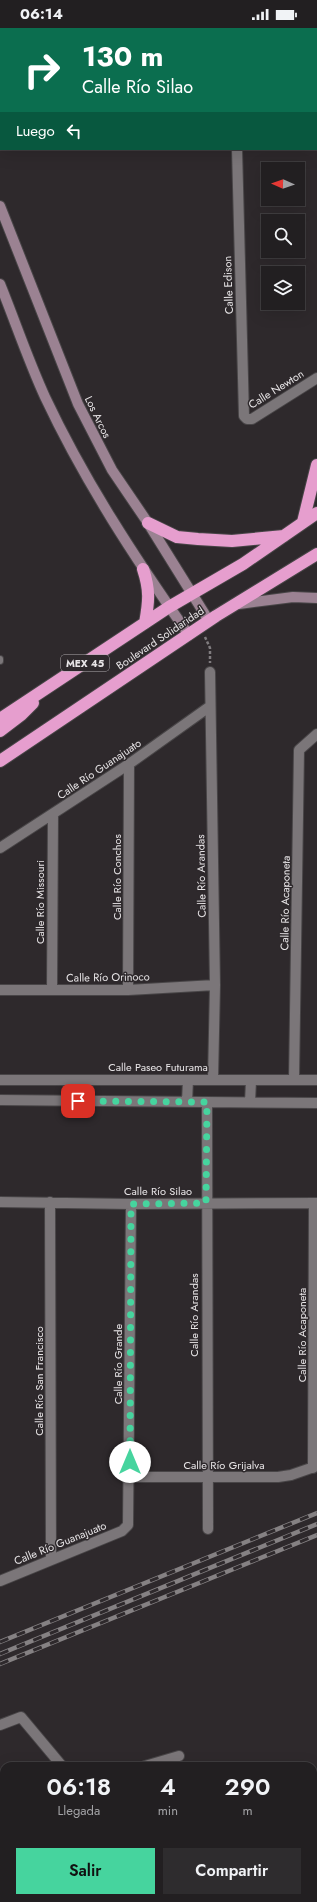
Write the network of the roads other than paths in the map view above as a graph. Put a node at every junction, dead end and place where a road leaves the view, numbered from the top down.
1 (237, 150) edge
2 (0, 206) edge
3 (0, 284) edge
4 (317, 378) edge
5 (247, 419) joint
6 (317, 465) edge
7 (317, 513) edge
8 (303, 522) junction
9 (148, 523) junction
10 (285, 536) junction
11 (317, 554) edge
12 (143, 569) junction
13 (191, 593) junction
14 (317, 598) edge
15 (239, 604) junction
16 (169, 607) junction
17 (145, 623) junction
18 (205, 625) junction
19 (189, 635) junction
20 (210, 672) road end
21 (46, 689) junction
22 (209, 707) junction
23 (0, 719) edge
24 (0, 731) edge
25 (317, 734) edge
26 (0, 761) edge
27 (129, 764) junction
28 (53, 815) junction
29 (0, 848) edge
30 (215, 985) junction
31 (0, 990) edge
32 (52, 990) junction
33 (128, 990) junction
34 (213, 1079) junction
35 (0, 1080) edge
36 (188, 1080) junction
37 (294, 1080) junction
38 (317, 1080) edge
39 (251, 1081) junction
40 (0, 1100) edge
41 (187, 1102) junction
42 (207, 1102) junction
43 (250, 1102) junction
44 (317, 1103) edge
45 (0, 1202) edge
46 (50, 1202) junction
47 (206, 1203) junction
48 (315, 1203) edge
49 (131, 1204) junction
50 (315, 1467) edge
51 (130, 1477) junction
52 (207, 1477) junction
53 (128, 1525) joint
54 (208, 1529) dead end
55 (51, 1560) junction
56 (0, 1581) edge
57 (0, 1725) edge
58 (179, 1756) dead end
59 (59, 1762) edge
60 (159, 1762) edge

1 - 5 street, Calle Edison
2 - 9 main road, Los Arcos
3 - 12 main road
4 - 5 street, Calle Newton
6 - 8 highway
7 - 8 highway, Boulevard Solidaridad / MEX 45
8 - 10 highway, Boulevard Solidaridad / MEX 45
9 - 10 highway
9 - 13 main road, Los Arcos
10 - 13 highway, Boulevard Solidaridad / MEX 45
11 - 15 highway, Boulevard Solidaridad / MEX 45
12 - 16 main road
12 - 17 highway
13 - 16 highway, Boulevard Solidaridad / MEX 45
13 - 18 main road, Los Arcos
14 - 15 main road
15 - 18 highway, Boulevard Solidaridad / MEX 45
16 - 17 highway, Boulevard Solidaridad / MEX 45
16 - 19 main road
17 - 21 highway, Boulevard Solidaridad / MEX 45
18 - 19 highway, Boulevard Solidaridad / MEX 45
19 - 26 highway, Boulevard Solidaridad / MEX 45
20 - 22 street, Calle Río Arandas
21 - 23 highway, Boulevard Solidaridad / MEX 45
21 - 24 highway
22 - 27 street, Calle Río Guanajuato
22 - 30 street, Calle Río Arandas
25 - 37 street, Calle Río Acaponeta
27 - 28 street, Calle Río Guanajuato
27 - 33 street, Calle Río Conchos
28 - 29 street, Calle Río Guanajuato
28 - 32 street, Calle Río Missouri
30 - 33 street, Calle Río Orinoco
30 - 34 street, Calle Río Arandas
31 - 32 street, Calle Río Orinoco
32 - 33 street, Calle Río Orinoco
34 - 36 street, Calle Paseo Futurama
34 - 39 street, Calle Paseo Futurama
35 - 36 street, Calle Paseo Futurama
36 - 41 street
37 - 38 street, Calle Paseo Futurama
37 - 39 street, Calle Paseo Futurama
39 - 43 street
40 - 41 street
41 - 42 street
42 - 43 street
42 - 47 street, Calle Río Arandas
43 - 44 street
45 - 46 street, Calle Río Silao
46 - 49 street, Calle Río Silao
46 - 55 street, Calle Río San Francisco
47 - 48 street, Calle Río Silao
47 - 49 street, Calle Río Silao
47 - 52 street, Calle Río Arandas
48 - 50 street, Calle Río Acaponeta
49 - 51 street, Calle Río Grande
50 - 52 street, Calle Río Grijalva
51 - 52 street, Calle Río Grijalva
51 - 53 street, Calle Río Grande
52 - 54 street, Calle Río Arandas
53 - 55 street, Calle Río Guanajuato
55 - 56 street, Calle Río Guanajuato
57 - 59 street
58 - 60 street

